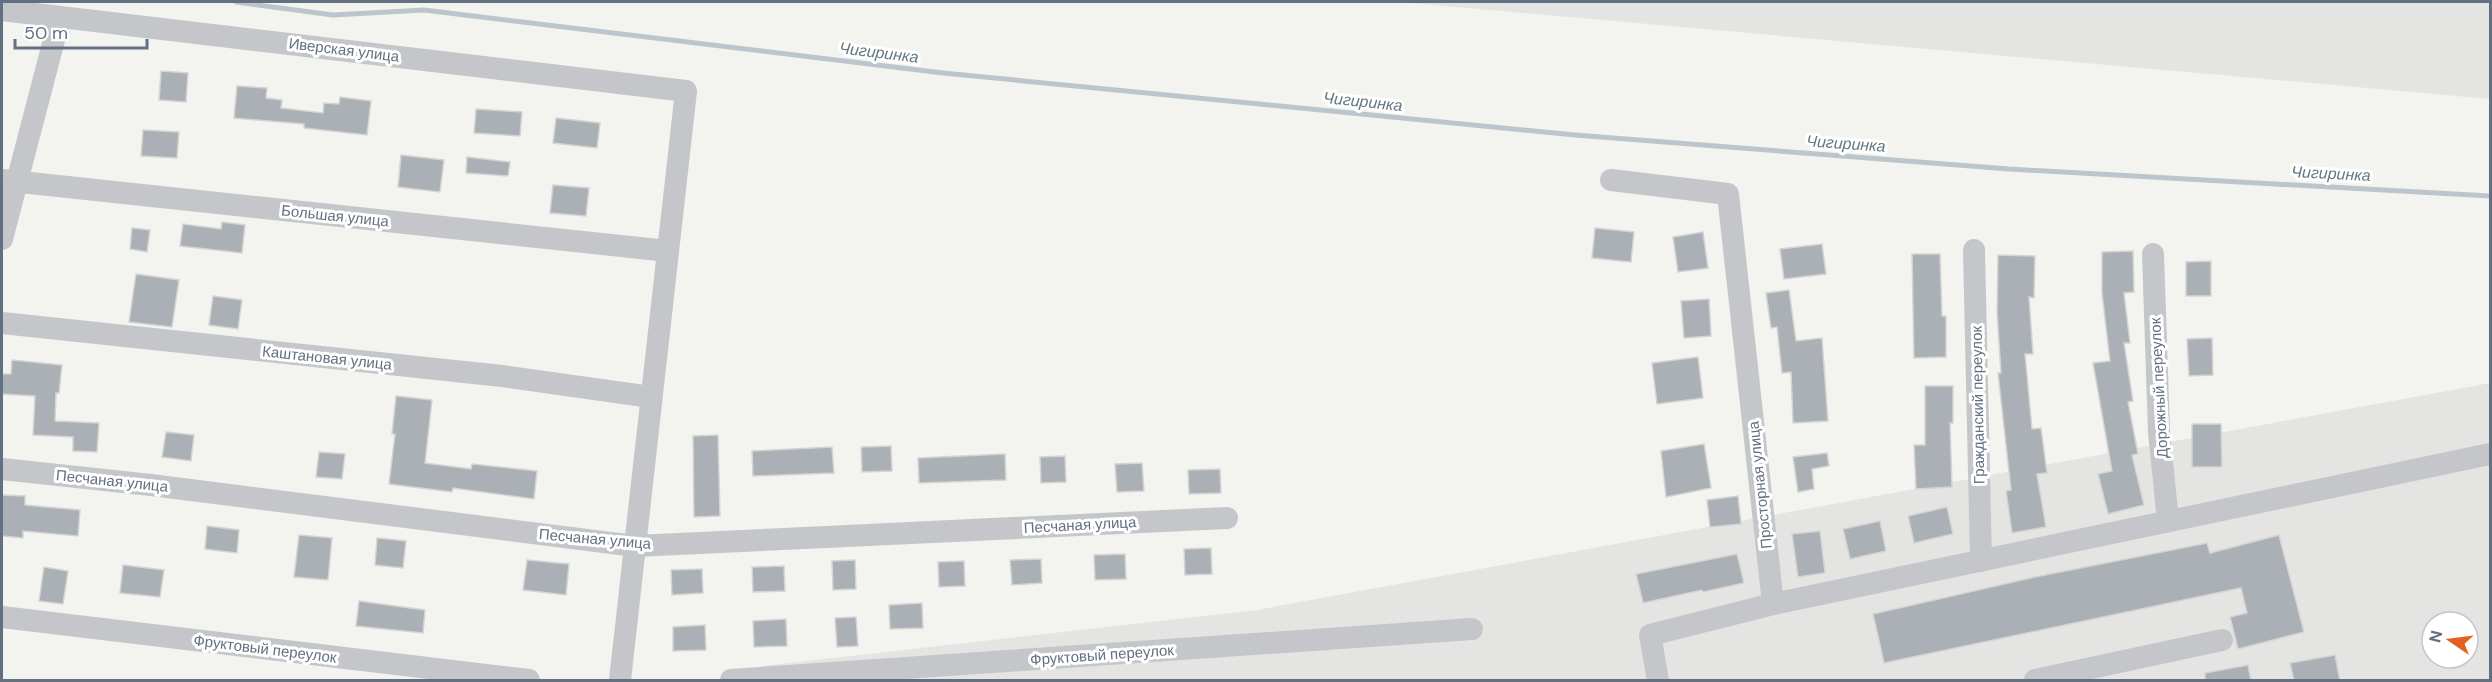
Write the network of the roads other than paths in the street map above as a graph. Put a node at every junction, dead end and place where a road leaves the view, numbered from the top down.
1 (2, 10) edge
2 (60, 17) junction
3 (1611, 180) dead end
4 (8, 181) edge
5 (2, 238) edge
6 (1974, 250) dead end
7 (668, 251) junction
8 (2153, 254) dead end
9 (2, 323) edge
10 (651, 397) junction
11 (2490, 454) edge
12 (2, 469) edge
13 (1227, 518) dead end
14 (2168, 521) junction
15 (634, 546) junction
16 (1981, 561) junction
17 (1773, 604) junction
18 (2, 617) edge
19 (1472, 629) dead end
20 (2222, 640) dead end
21 (529, 681) edge
22 (620, 681) edge
23 (731, 681) edge
24 (1658, 681) edge
25 (2035, 681) edge

1 - 2 street, Иверская улица
2 - 4 street
2 - 7 street, Иверская улица
3 - 17 street, Просторная улица
4 - 5 street
4 - 7 street, Большая улица
6 - 16 street, Гражданский переулок
7 - 10 street
8 - 14 street, Дорожный переулок
9 - 10 street, Каштановая улица
10 - 15 street
11 - 14 street
12 - 15 street, Песчаная улица
13 - 15 street, Песчаная улица
14 - 16 street
15 - 22 street
16 - 17 street
17 - 24 street
18 - 21 street, Фруктовый переулок
19 - 23 street, Фруктовый переулок
20 - 25 street

